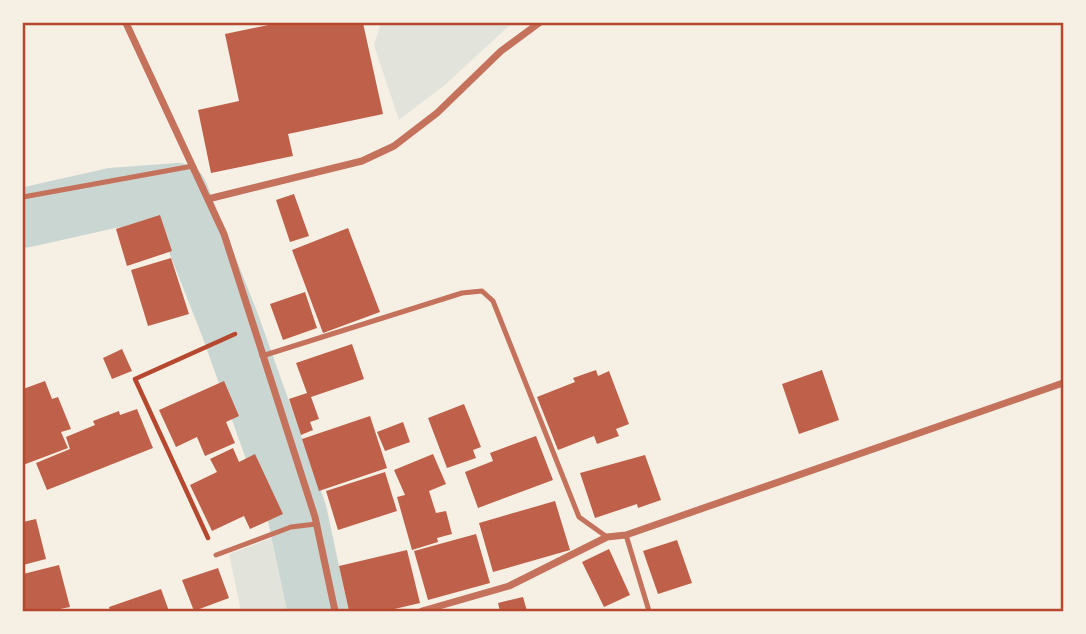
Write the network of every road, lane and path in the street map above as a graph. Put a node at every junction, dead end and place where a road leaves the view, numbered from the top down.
1 (127, 23) edge
2 (539, 23) edge
3 (193, 166) junction
4 (23, 197) edge
5 (208, 199) junction
6 (222, 340) dead end
7 (261, 356) junction
8 (1063, 383) edge
9 (313, 524) junction
10 (626, 535) junction
11 (607, 537) junction
12 (216, 555) joint
13 (335, 611) edge
14 (422, 611) edge
15 (649, 611) edge

1 - 3 street
2 - 5 street
3 - 4 lane
3 - 5 street
5 - 7 street
6 - 12 path
7 - 9 street
7 - 11 lane
8 - 10 street
9 - 12 lane
9 - 13 street
10 - 11 street
10 - 15 lane
11 - 14 street

